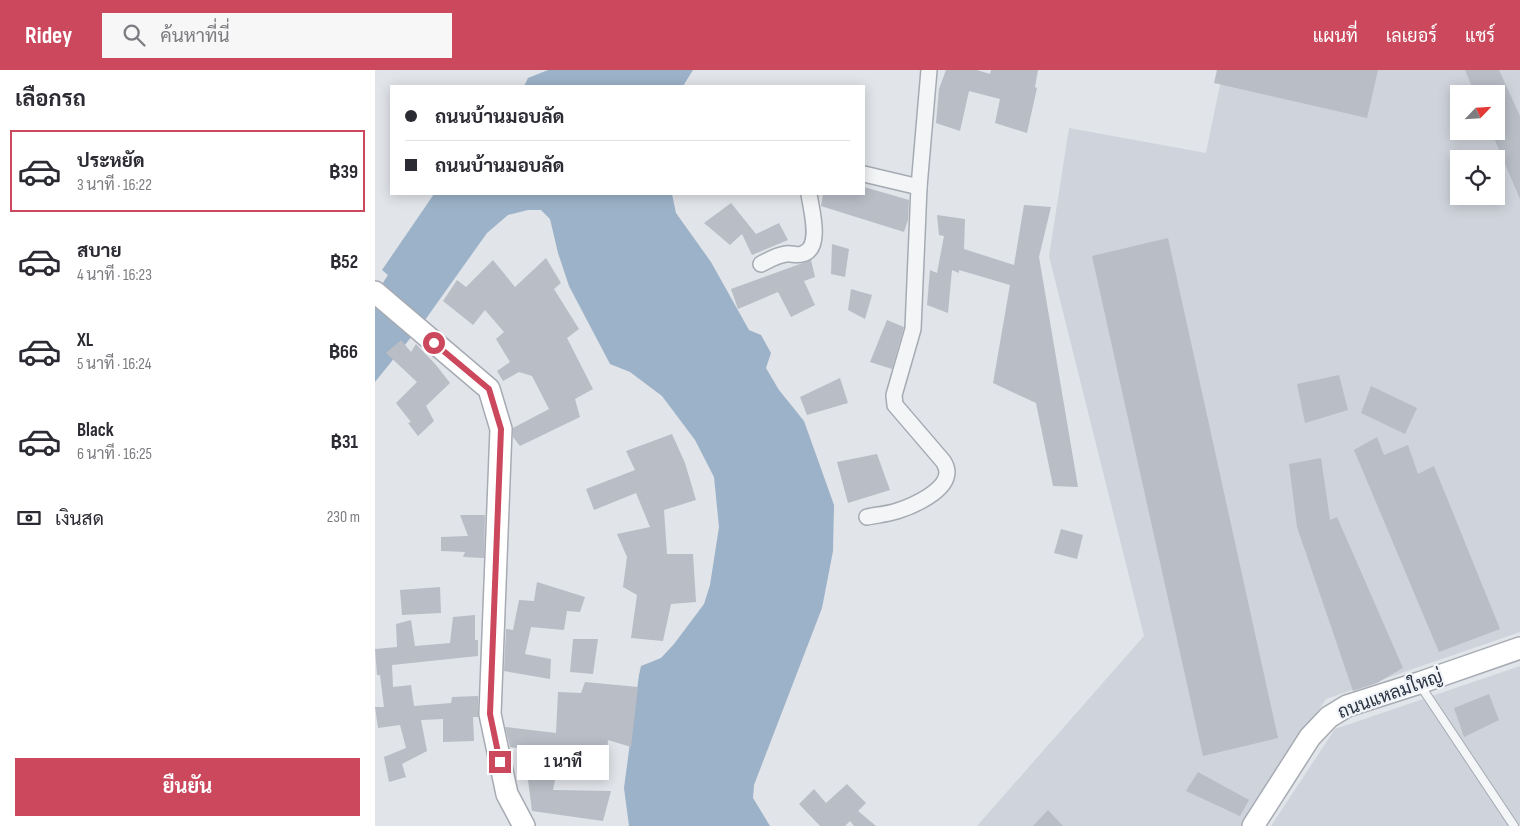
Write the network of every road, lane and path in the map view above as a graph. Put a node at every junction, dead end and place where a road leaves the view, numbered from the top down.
1 (929, 70) edge
2 (865, 174) edge
3 (919, 187) junction
4 (809, 195) edge
5 (761, 264) dead end
6 (375, 292) edge
7 (867, 517) dead end
8 (1520, 648) edge
9 (1419, 683) junction
10 (525, 826) edge
11 (1253, 826) edge
12 (1514, 826) edge

1 - 3 street
2 - 3 street
3 - 7 street
4 - 5 street
6 - 10 street
8 - 9 street, ถนนแหลมใหญ่
9 - 11 street, ถนนแหลมใหญ่
9 - 12 lane

